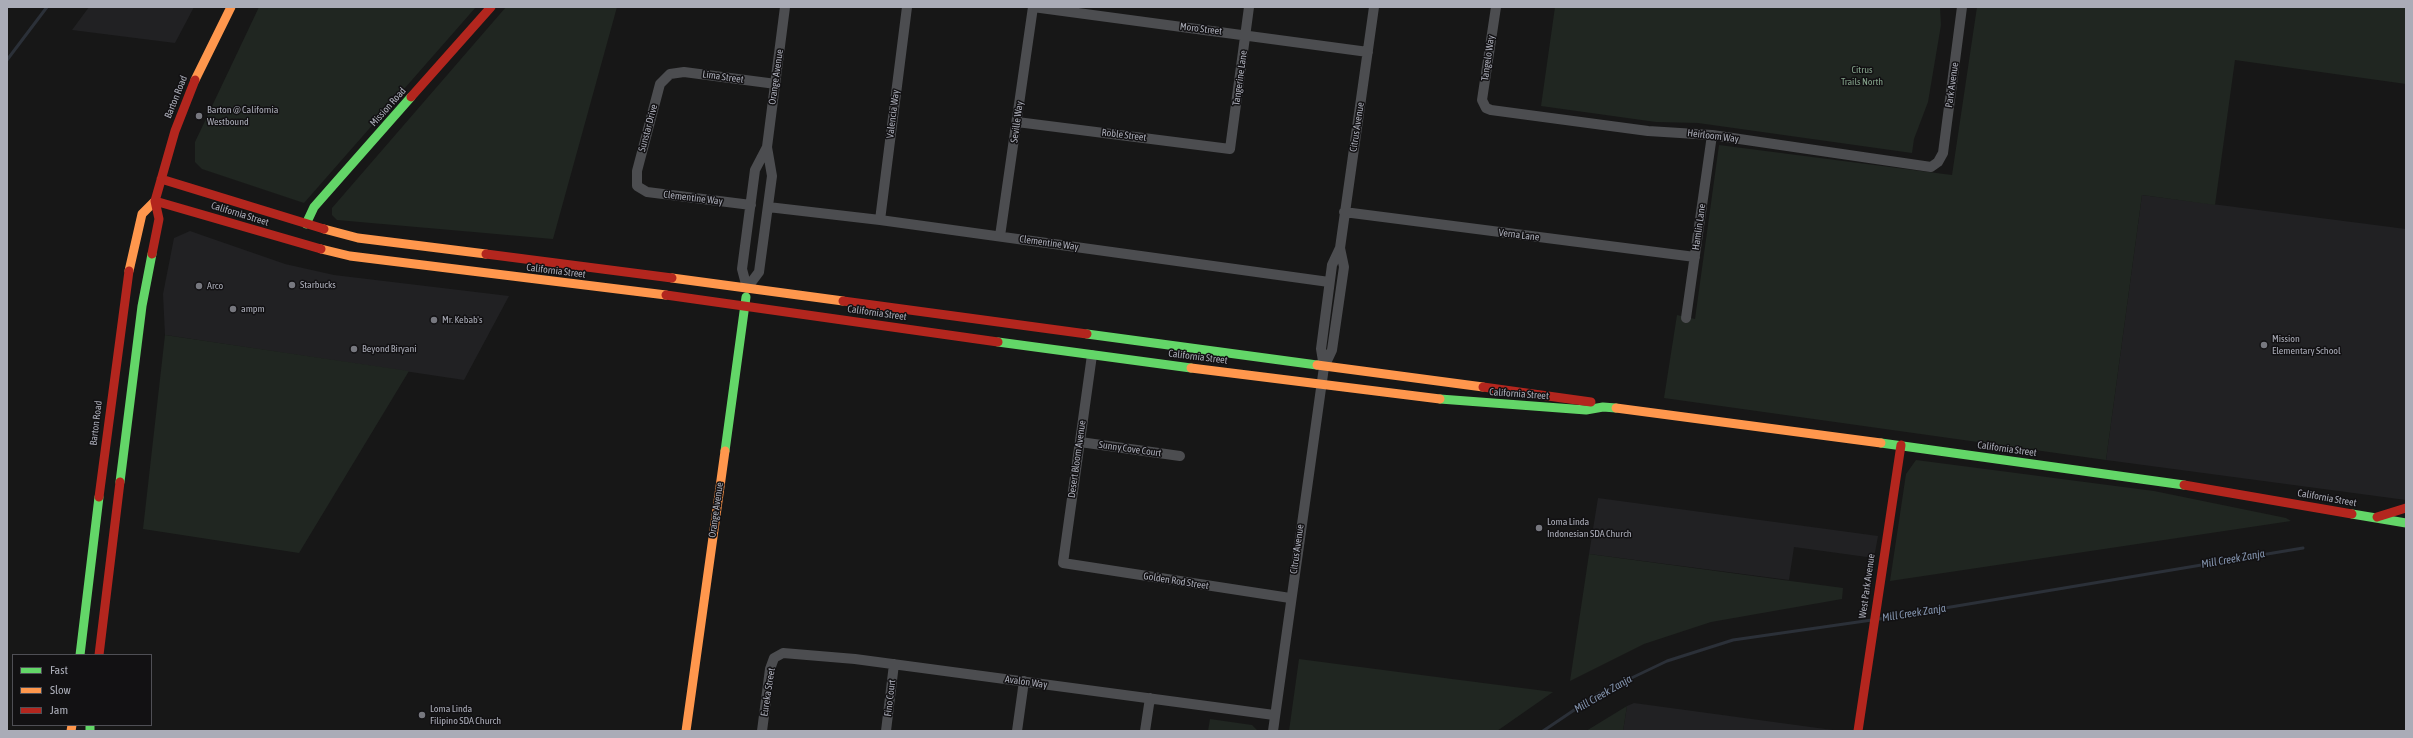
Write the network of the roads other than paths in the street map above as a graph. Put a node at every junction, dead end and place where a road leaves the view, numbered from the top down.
1 (231, 7) edge
2 (491, 7) edge
3 (785, 7) edge
4 (907, 7) edge
5 (1033, 7) edge
6 (1249, 7) edge
7 (1374, 7) edge
8 (1496, 7) edge
9 (1962, 7) edge
10 (1246, 35) junction
11 (1368, 52) junction
12 (670, 74) joint
13 (776, 84) junction
14 (1486, 108) joint
15 (1017, 122) junction
16 (1712, 135) junction
17 (766, 146) junction
18 (1230, 149) joint
19 (1938, 162) joint
20 (161, 179) junction
21 (637, 186) joint
22 (155, 201) junction
23 (751, 205) junction
24 (768, 207) junction
25 (1344, 212) junction
26 (880, 220) junction
27 (306, 224) junction
28 (1000, 236) junction
29 (414, 245) junction
30 (1340, 248) junction
31 (1695, 257) junction
32 (412, 264) junction
33 (1329, 282) junction
34 (747, 288) junction
35 (744, 305) junction
36 (1686, 318) dead end
37 (1092, 355) junction
38 (1324, 367) junction
39 (1321, 383) junction
40 (1603, 407) junction
41 (1080, 442) junction
42 (1901, 446) junction
43 (1180, 456) dead end
44 (2406, 508) edge
45 (2377, 517) junction
46 (2406, 523) edge
47 (1063, 563) joint
48 (1290, 598) junction
49 (80, 654) edge
50 (99, 654) edge
51 (778, 655) joint
52 (894, 664) junction
53 (1024, 681) junction
54 (1150, 698) junction
55 (1274, 715) junction
56 (686, 731) edge
57 (762, 731) edge
58 (886, 731) edge
59 (1017, 731) edge
60 (1145, 731) edge
61 (1272, 731) edge
62 (1858, 731) edge

1 - 20 main road, Barton Road
2 - 27 main road, Mission Road
3 - 13 street, Orange Avenue
4 - 26 street, Valencia Way
5 - 10 street, Moro Street
5 - 15 street, Seville Way
6 - 10 street, Tangerine Lane
7 - 11 street, Citrus Avenue
8 - 14 street, Tangelo Way
9 - 19 street, Park Avenue
10 - 11 street, Moro Street
10 - 18 street, Tangerine Lane
11 - 25 street, Citrus Avenue
12 - 13 street, Lima Street
12 - 21 street, Sunstar Drive
13 - 17 street, Orange Avenue
14 - 16 street, Heirloom Way
15 - 18 street, Roble Street
15 - 28 street, Seville Way
16 - 19 street, Heirloom Way
16 - 31 street, Hamlin Lane
17 - 23 street, Orange Avenue
17 - 24 street, Orange Avenue
20 - 22 main road, Barton Road
20 - 27 main road, California Street
21 - 23 street, Clementine Way
22 - 32 main road, California Street
22 - 49 main road, Barton Road
22 - 50 main road, Barton Road
23 - 34 street, Orange Avenue
24 - 26 street, Clementine Way
24 - 34 street, Orange Avenue
25 - 30 street, Citrus Avenue
25 - 31 street, Verna Lane
26 - 28 street, Clementine Way
27 - 29 main road, California Street
28 - 33 street, Clementine Way
29 - 32 main road
29 - 34 main road, California Street
30 - 33 street, Citrus Avenue
30 - 38 street, Citrus Avenue
31 - 36 street, Hamlin Lane
32 - 35 main road, California Street
33 - 38 street, Citrus Avenue
34 - 35 main road, Orange Avenue
34 - 38 main road, California Street
35 - 37 main road, California Street
35 - 56 main road, Orange Avenue
37 - 39 main road, California Street
37 - 41 street, Desert Bloom Avenue
38 - 39 street, Citrus Avenue
38 - 40 main road, California Street
39 - 40 main road, California Street
39 - 48 street, Citrus Avenue
40 - 42 main road, California Street
41 - 43 street, Sunny Cove Court
41 - 47 street, Desert Bloom Avenue
42 - 45 main road, California Street
42 - 62 main road, West Park Avenue
44 - 45 main road
45 - 46 main road, California Street
47 - 48 street, Golden Rod Street
48 - 55 street, Citrus Avenue
51 - 52 street, Avalon Way
51 - 57 street, Eureka Street
52 - 53 street, Avalon Way
52 - 58 street, Fino Court
53 - 54 street, Avalon Way
53 - 59 street
54 - 55 street, Avalon Way
54 - 60 street
55 - 61 street, Citrus Avenue

